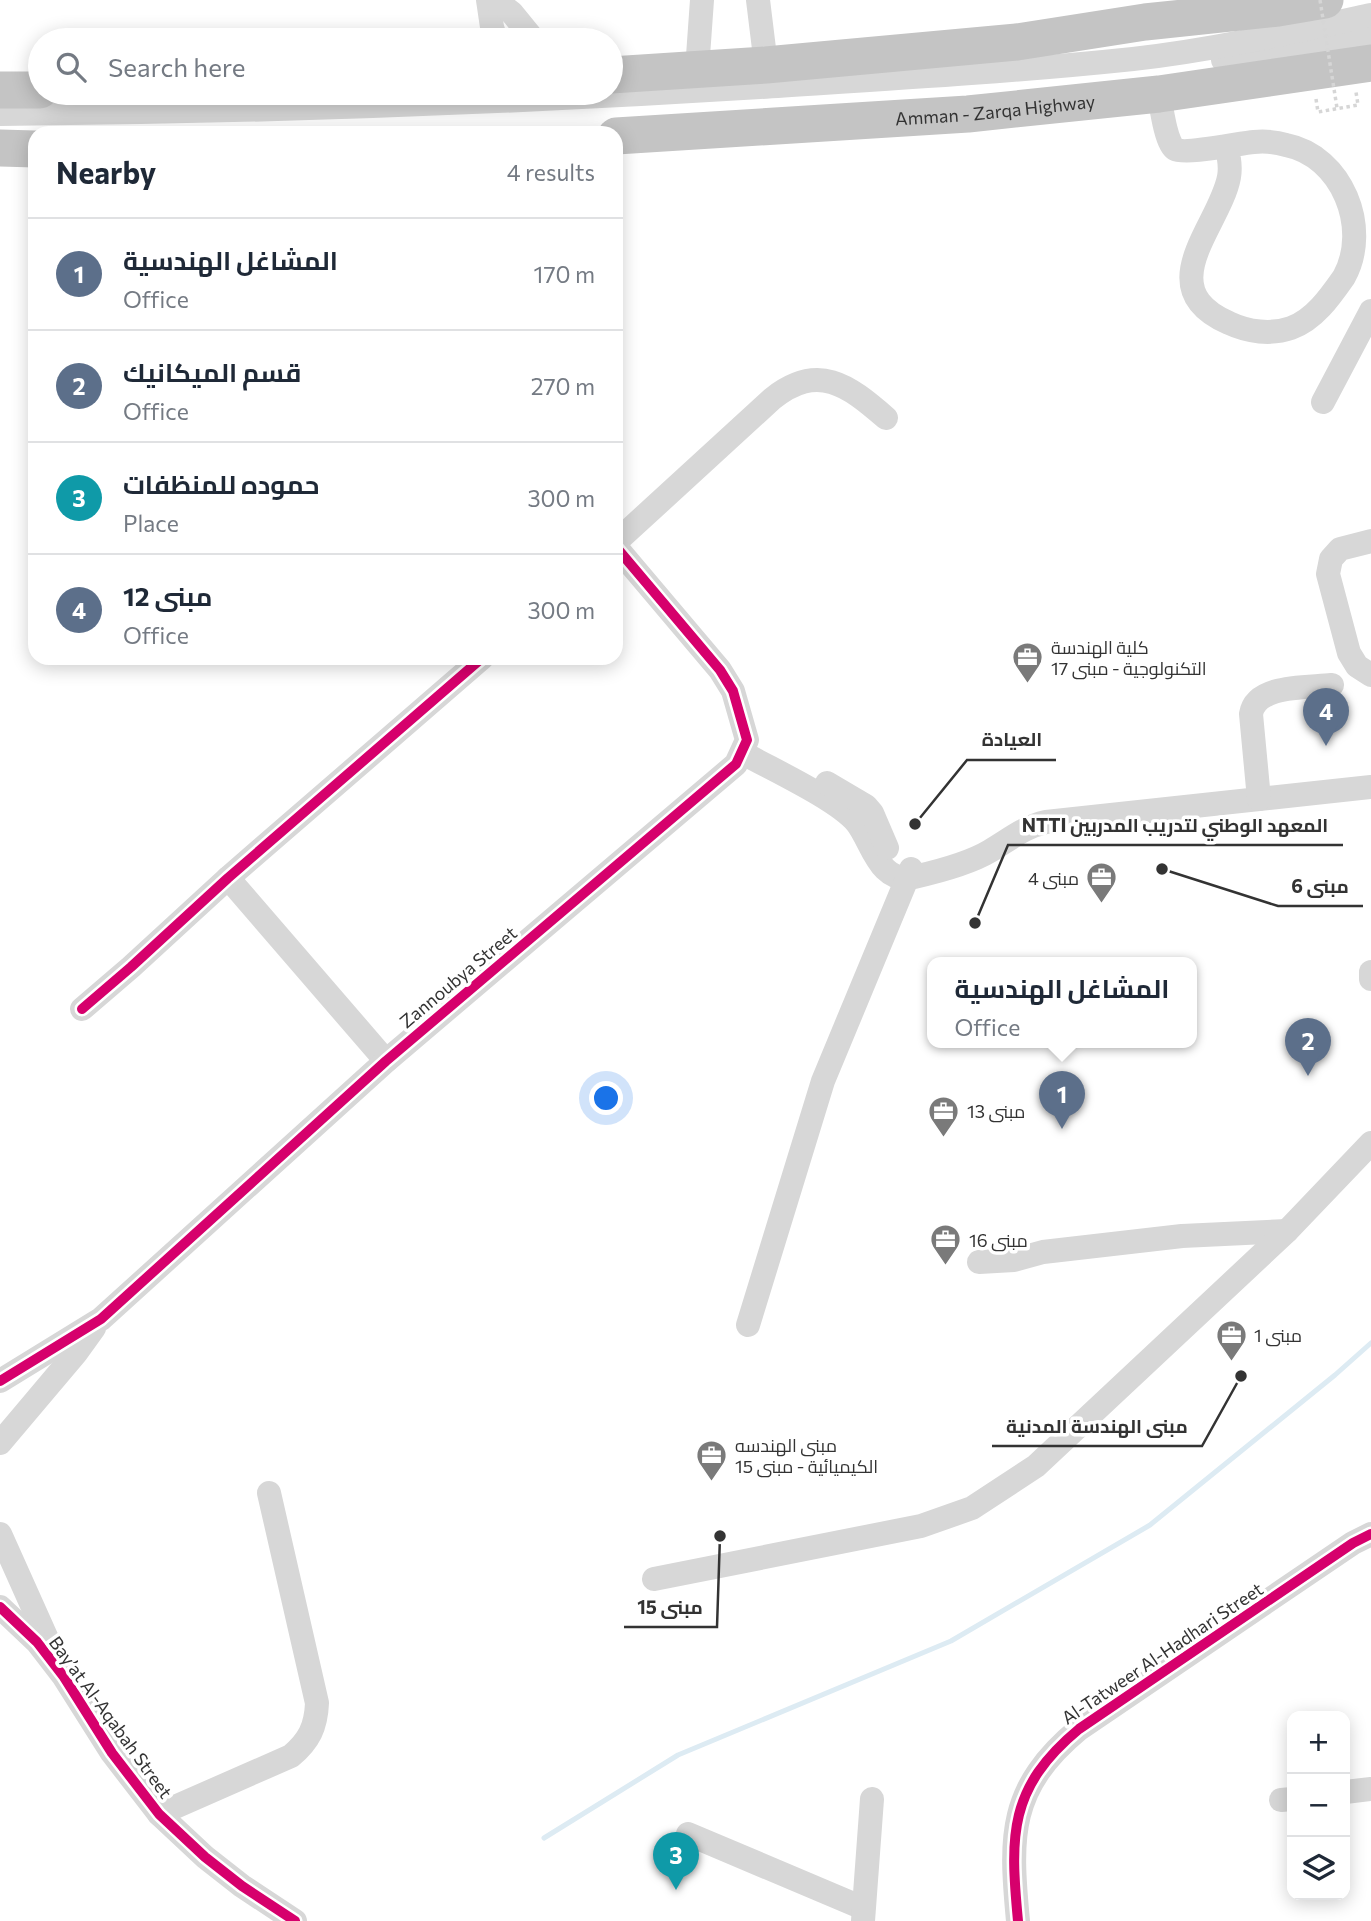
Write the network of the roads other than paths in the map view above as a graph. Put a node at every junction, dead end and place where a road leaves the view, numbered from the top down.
1 (488, 0) edge
2 (495, 0) edge
3 (702, 0) edge
4 (758, 0) edge
5 (1322, 0) edge
6 (1371, 15) edge
7 (494, 28) edge
8 (524, 28) edge
9 (1371, 37) edge
10 (1371, 63) edge
11 (766, 65) junction
12 (697, 70) junction
13 (623, 74) edge
14 (0, 90) edge
15 (28, 90) edge
16 (1159, 94) junction
17 (623, 95) edge
18 (429, 105) edge
19 (0, 114) edge
20 (0, 122) edge
21 (623, 136) edge
22 (1226, 146) junction
23 (0, 149) edge
24 (28, 149) edge
25 (1364, 241) edge
26 (1371, 311) edge
27 (1323, 402) dead end
28 (886, 418) dead end
29 (623, 536) edge
30 (1371, 541) edge
31 (623, 555) edge
32 (474, 665) edge
33 (1371, 676) edge
34 (1332, 685) dead end
35 (745, 747) junction
36 (1371, 787) edge
37 (1259, 799) junction
38 (914, 874) junction
39 (228, 878) junction
40 (1371, 972) edge
41 (1371, 979) edge
42 (82, 1009) dead end
43 (386, 1061) junction
44 (1371, 1143) edge
45 (1287, 1231) junction
46 (979, 1262) dead end
47 (101, 1319) junction
48 (748, 1325) dead end
49 (0, 1381) edge
50 (0, 1443) edge
51 (269, 1493) dead end
52 (0, 1534) edge
53 (1371, 1534) edge
54 (654, 1579) dead end
55 (0, 1607) edge
56 (64, 1676) junction
57 (1371, 1789) edge
58 (1350, 1791) edge
59 (872, 1799) dead end
60 (159, 1814) junction
61 (688, 1834) dead end
62 (863, 1915) edge
63 (295, 1921) edge
64 (1018, 1921) edge

1 - 7 street
2 - 8 street
3 - 12 street
4 - 11 street
5 - 11 highway
6 - 17 street
9 - 20 street
10 - 16 highway, Amman - Zarqa Highway
11 - 12 highway
12 - 13 highway
14 - 15 highway
16 - 21 highway, Amman - Zarqa Highway
16 - 22 street
18 - 19 street
22 - 25 street
22 - 25 street
23 - 24 highway
26 - 27 street
28 - 29 street
30 - 33 street
31 - 35 street
32 - 39 street
34 - 37 street
35 - 38 street
35 - 43 street, Zannoubya Street
36 - 37 street
37 - 38 street
38 - 48 street
39 - 42 street
39 - 43 street
40 - 41 street
43 - 47 street, Zannoubya Street
44 - 45 street
45 - 46 street
45 - 54 street
47 - 49 street, Zannoubya Street
47 - 50 street, Zannoubya Street
51 - 60 street
52 - 56 street, Bay’at Al-Aqabah Street
53 - 64 street, Al-Tatweer Al-Hadhari Street
55 - 56 street, Bay’at Al-Aqabah Street
56 - 60 street, Bay’at Al-Aqabah Street
57 - 58 street
59 - 62 street
60 - 63 street, Bay’at Al-Aqabah Street
61 - 62 street

